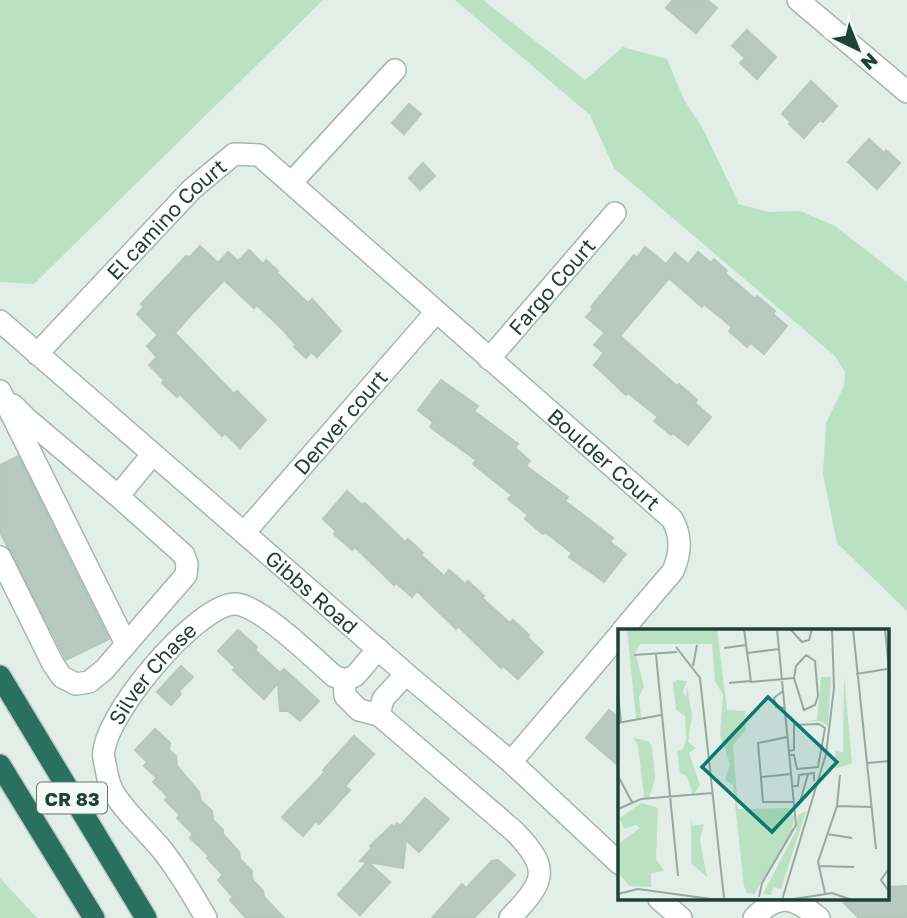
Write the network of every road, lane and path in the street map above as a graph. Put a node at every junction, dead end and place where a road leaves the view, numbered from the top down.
1 (798, 0) edge
2 (395, 70) dead end
3 (907, 92) edge
4 (291, 183) junction
5 (615, 213) dead end
6 (436, 312) junction
7 (0, 321) edge
8 (37, 354) junction
9 (489, 359) junction
10 (0, 390) edge
11 (152, 455) junction
12 (118, 496) junction
13 (244, 533) junction
14 (0, 557) edge
15 (624, 629) edge
16 (618, 636) edge
17 (126, 644) junction
18 (378, 649) junction
19 (406, 674) junction
20 (0, 676) edge
21 (344, 680) junction
22 (379, 715) junction
23 (510, 762) junction
24 (0, 765) edge
25 (618, 862) edge
26 (660, 900) edge
27 (94, 918) edge
28 (146, 918) edge
29 (206, 918) edge
30 (510, 918) edge
31 (681, 918) edge
32 (754, 918) edge
33 (819, 918) edge

1 - 3 street
2 - 4 street
4 - 6 street, El camino Court
4 - 8 street, El camino Court
5 - 9 street, Fargo Court
6 - 9 street, Boulder Court
6 - 13 street, Denver court
7 - 8 street, Gibbs Road
8 - 11 street, Gibbs Road
9 - 15 street, Boulder Court
10 - 12 street
10 - 17 street
11 - 12 street
11 - 13 street, Gibbs Road
12 - 17 street
13 - 18 street, Gibbs Road
14 - 17 street
16 - 23 street, Boulder Court
18 - 19 street, Gibbs Road
18 - 21 street
19 - 22 street
19 - 23 street, Gibbs Road
20 - 28 highway, CR 83
21 - 22 street
21 - 29 street, Silver Chase
22 - 30 street
23 - 25 street, Gibbs Road
24 - 27 highway, CR 83
26 - 31 street
32 - 33 street

